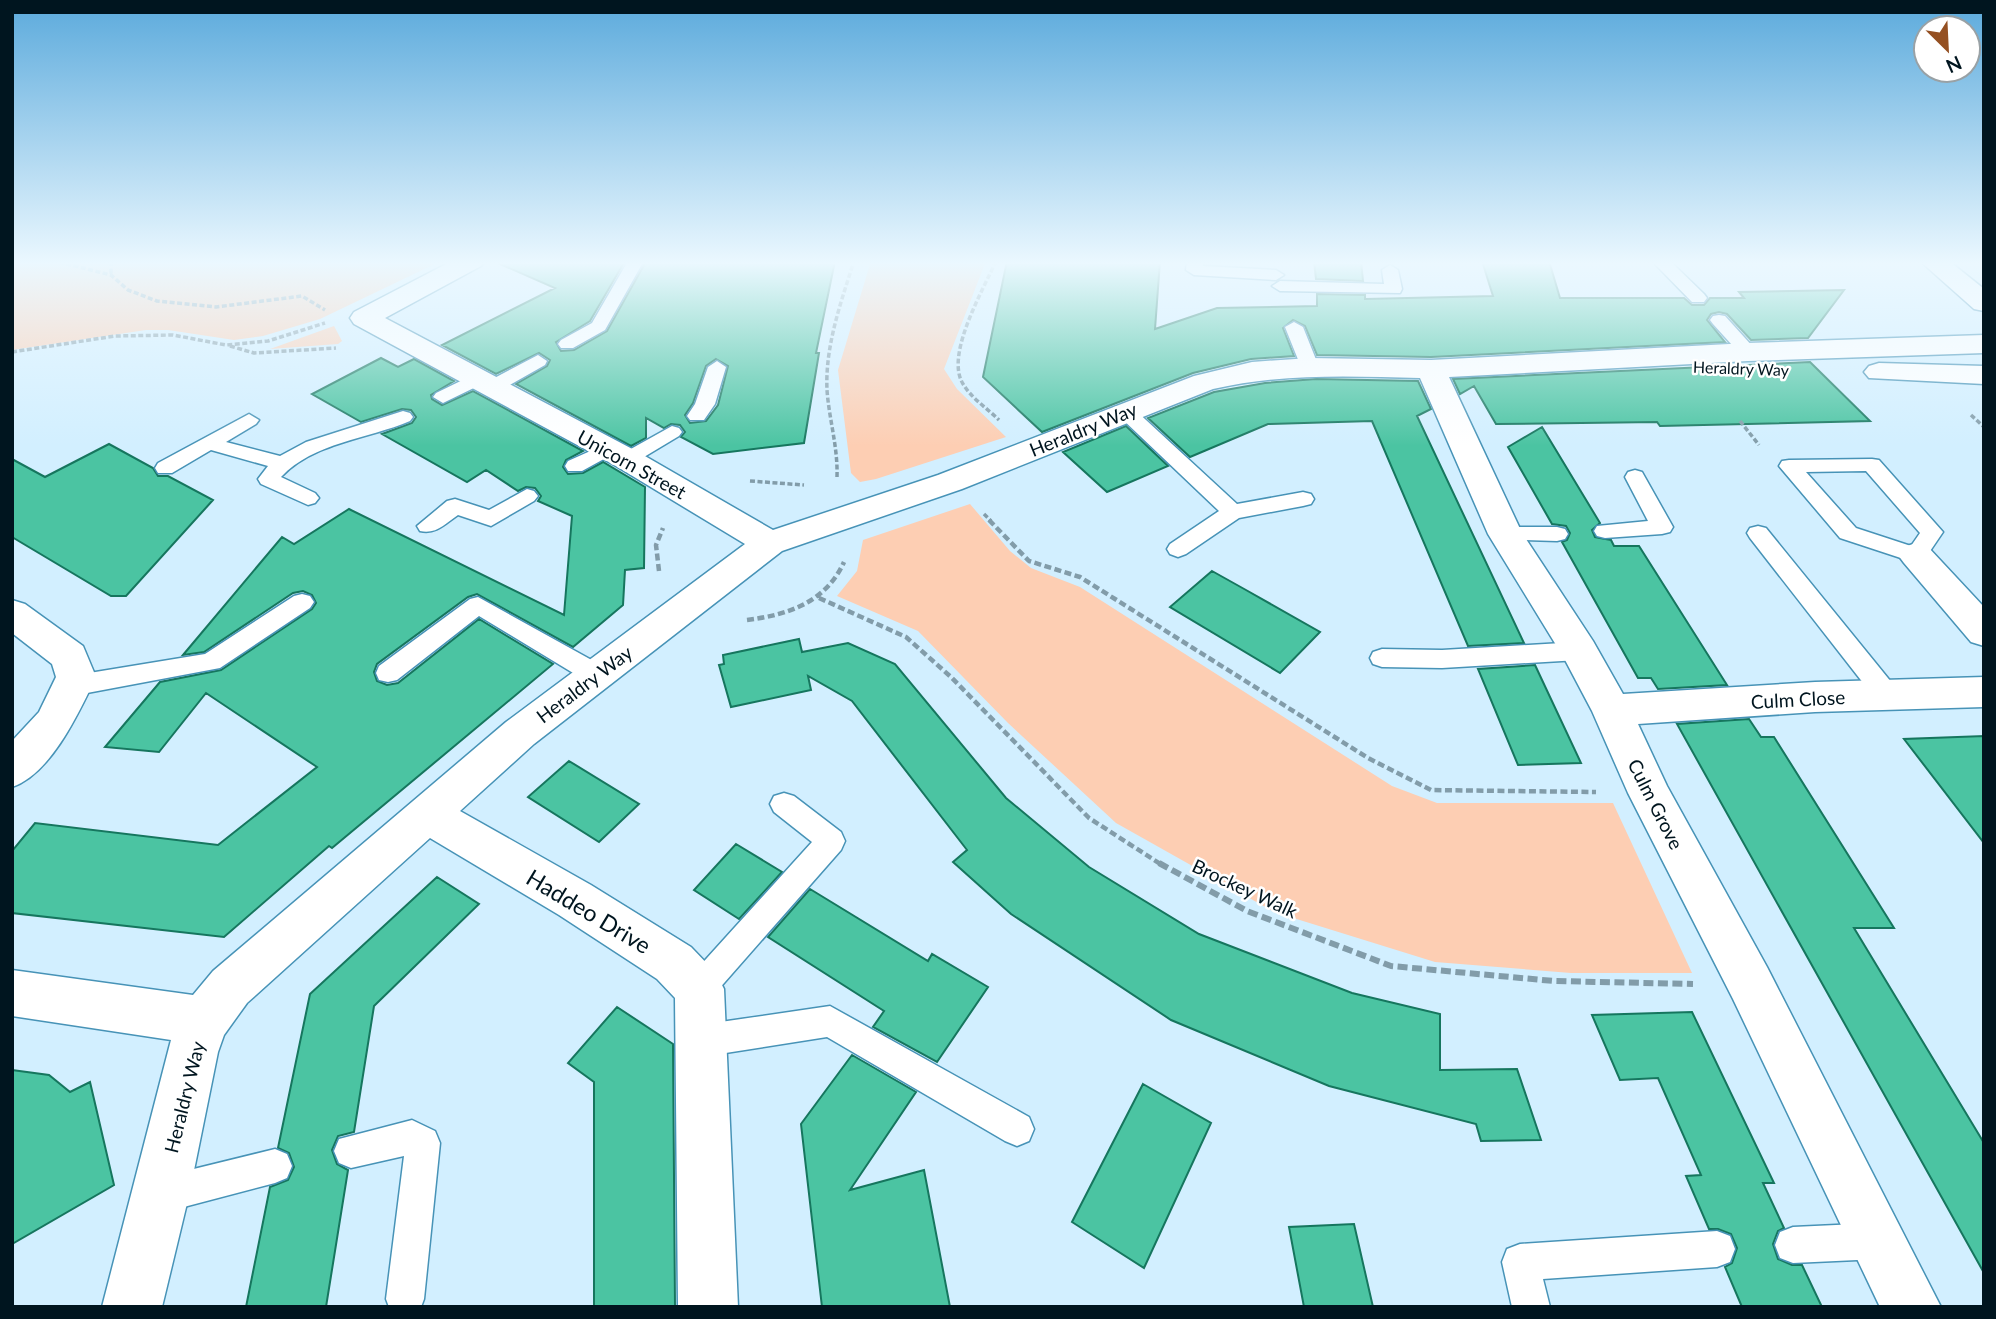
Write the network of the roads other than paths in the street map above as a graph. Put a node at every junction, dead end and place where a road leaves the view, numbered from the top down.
1 (362, 323) edge
2 (601, 323) edge
3 (1721, 323) edge
4 (1294, 327) dead end
5 (567, 344) dead end
6 (1984, 344) edge
7 (1748, 352) junction
8 (538, 361) dead end
9 (1615, 361) junction
10 (1310, 366) junction
11 (717, 367) dead end
12 (1431, 369) junction
13 (1867, 371) junction
14 (1984, 375) edge
15 (484, 383) junction
16 (443, 397) dead end
17 (1984, 402) edge
18 (1126, 412) junction
19 (697, 416) dead end
20 (403, 417) dead end
21 (249, 420) dead end
22 (672, 432) dead end
23 (210, 443) junction
24 (617, 454) junction
25 (281, 463) junction
26 (575, 466) dead end
27 (165, 468) dead end
28 (1635, 477) dead end
29 (527, 496) dead end
30 (308, 498) dead end
31 (1303, 499) dead end
32 (1233, 512) junction
33 (428, 526) dead end
34 (1605, 531) dead end
35 (1758, 533) dead end
36 (1505, 534) junction
37 (1558, 534) dead end
38 (770, 542) junction
39 (1178, 548) dead end
40 (1916, 555) junction
41 (302, 602) dead end
42 (12, 613) edge
43 (1984, 632) edge
44 (1578, 651) junction
45 (1382, 658) dead end
46 (388, 673) dead end
47 (597, 675) junction
48 (71, 686) junction
49 (1984, 692) edge
50 (1887, 695) junction
51 (1612, 710) junction
52 (12, 769) edge
53 (784, 804) dead end
54 (428, 815) junction
55 (699, 989) junction
56 (12, 993) edge
57 (204, 1021) junction
58 (700, 1041) junction
59 (1017, 1129) dead end
60 (351, 1151) dead end
61 (275, 1167) dead end
62 (161, 1195) junction
63 (1879, 1241) junction
64 (1793, 1245) dead end
65 (1717, 1249) dead end
66 (405, 1299) dead end
67 (132, 1307) edge
68 (708, 1307) edge
69 (1531, 1307) edge
70 (1912, 1307) edge

1 - 15 street, Unicorn Street
2 - 5 lane
3 - 7 lane, Heraldry Way
4 - 10 lane
6 - 7 street, Heraldry Way
7 - 9 street, Heraldry Way
8 - 15 lane
9 - 12 street, Heraldry Way
9 - 13 street, Heraldry Way
10 - 12 street, Heraldry Way
10 - 18 street, Heraldry Way
11 - 19 lane
12 - 36 street, Culm Grove
13 - 14 street, Heraldry Way
13 - 17 street, Heraldry Way
15 - 16 lane
15 - 24 street, Unicorn Street
18 - 32 lane
18 - 38 street, Heraldry Way
20 - 25 lane
21 - 23 lane
22 - 24 lane
23 - 25 lane
23 - 27 lane
24 - 26 lane
24 - 38 street, Unicorn Street
25 - 30 lane
28 - 34 lane
29 - 33 lane
31 - 32 lane
32 - 39 lane
35 - 50 lane
36 - 37 lane
36 - 44 street, Culm Grove
38 - 47 street, Heraldry Way
40 - 40 lane
40 - 43 street
41 - 48 lane
42 - 48 street
44 - 45 lane
44 - 51 street, Culm Grove
46 - 47 lane
47 - 54 street, Heraldry Way
48 - 52 street
49 - 50 street, Culm Close
50 - 51 street, Culm Close
51 - 63 street, Culm Grove
53 - 55 lane
54 - 55 street, Haddeo Drive
54 - 57 street, Heraldry Way
55 - 58 street
56 - 57 street
57 - 62 street, Heraldry Way
58 - 59 lane
58 - 68 street
60 - 66 lane
61 - 62 lane
62 - 67 street, Heraldry Way
63 - 64 lane
63 - 70 street, Culm Grove
65 - 69 lane

